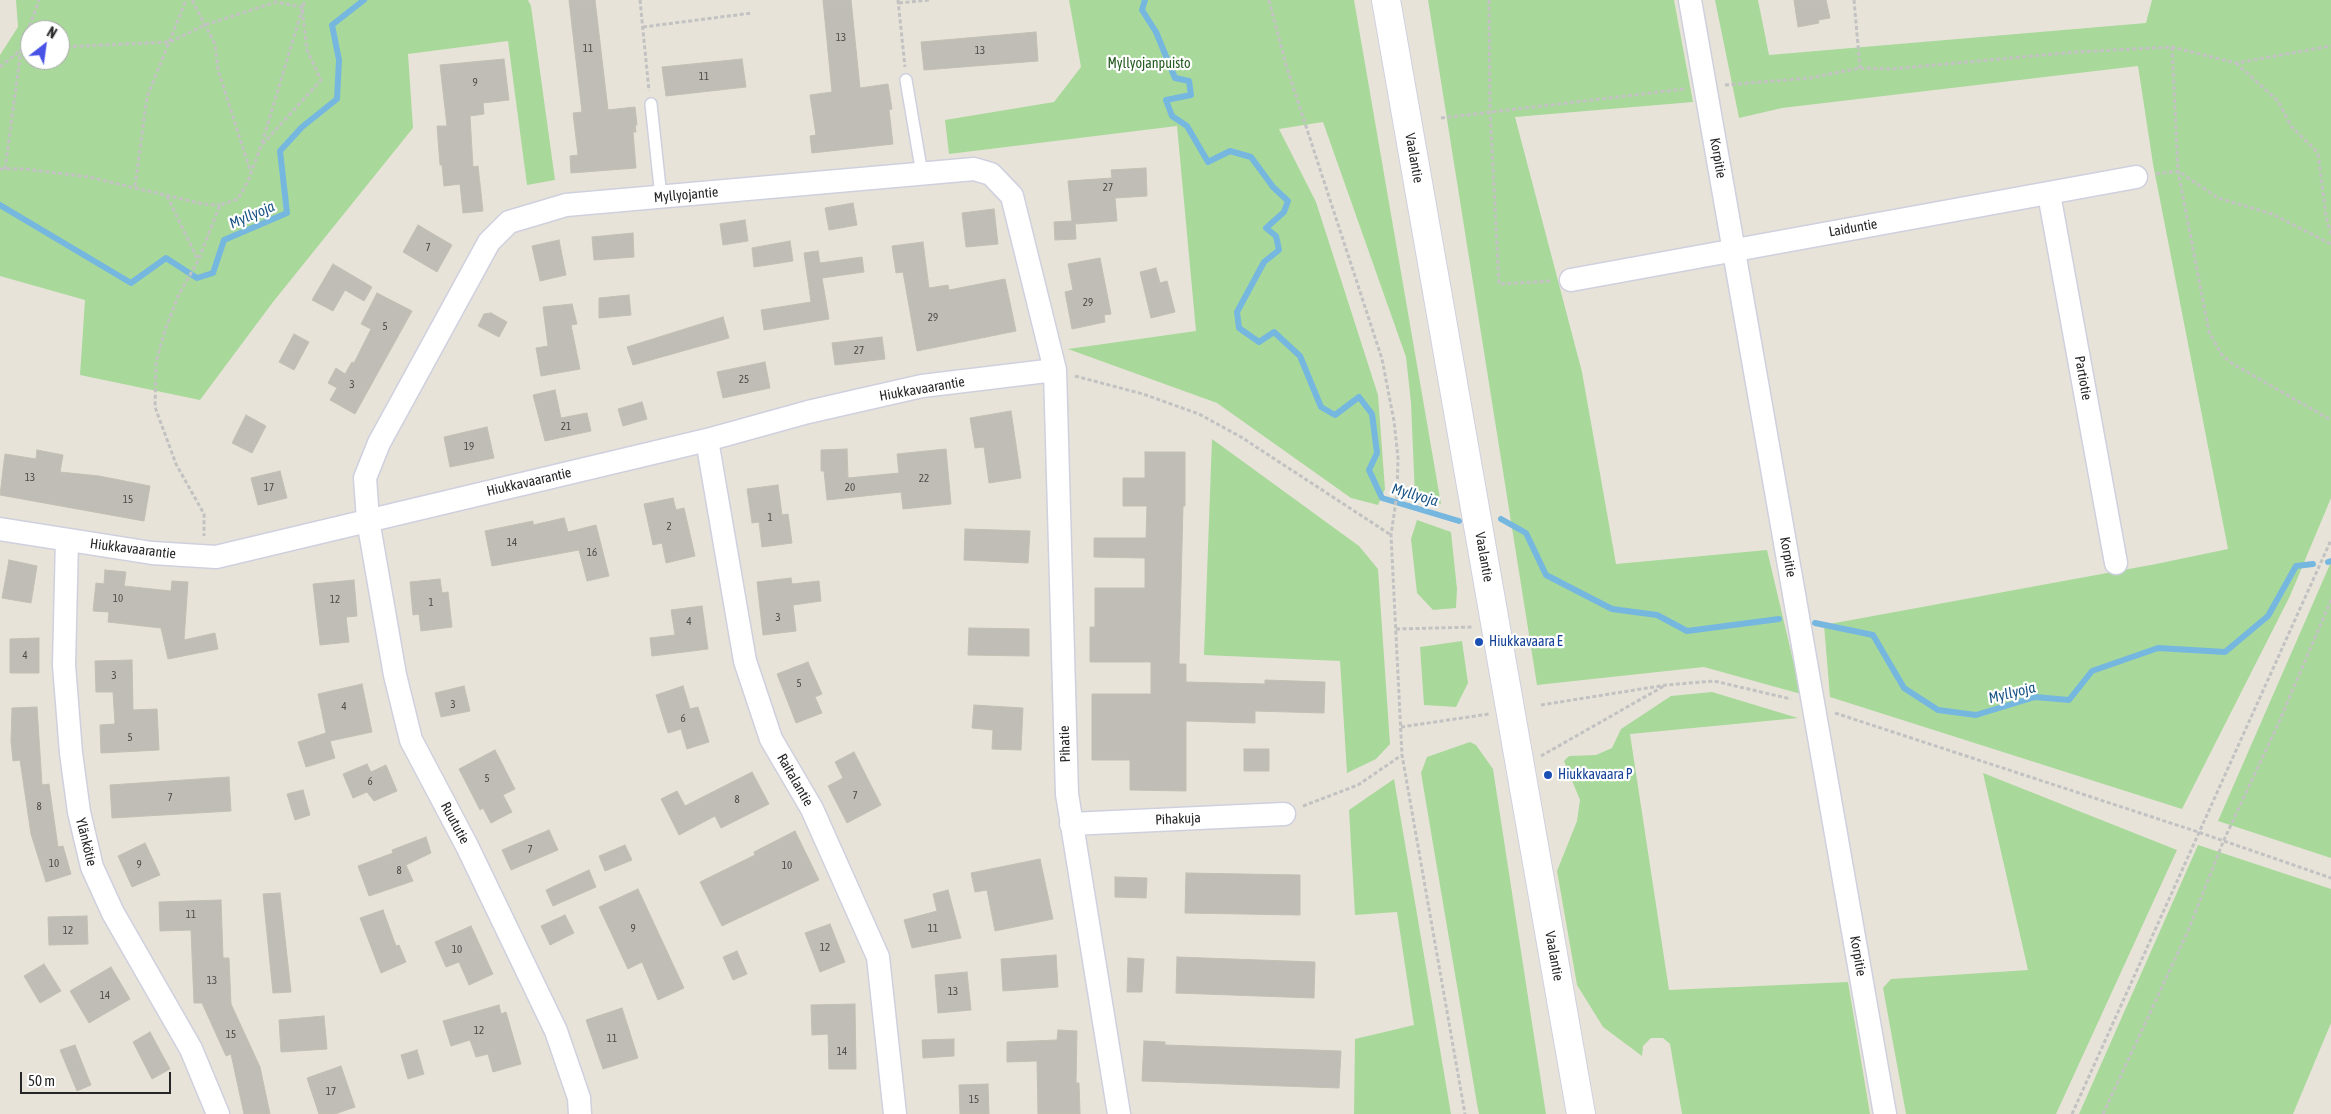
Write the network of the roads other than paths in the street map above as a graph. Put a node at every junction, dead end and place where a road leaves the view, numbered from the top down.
1 (1386, 0) edge
2 (1690, 0) edge
3 (906, 80) road end
4 (651, 104) road end
5 (922, 174) junction
6 (2136, 177) road end
7 (2050, 194) junction
8 (661, 197) junction
9 (1735, 249) junction
10 (1571, 280) road end
11 (1056, 370) junction
12 (707, 440) junction
13 (368, 520) junction
14 (0, 529) edge
15 (67, 540) junction
16 (2116, 563) dead end
17 (1284, 814) road end
18 (1071, 824) junction
19 (218, 1114) edge
20 (580, 1114) edge
21 (895, 1114) edge
22 (1118, 1114) edge
23 (1581, 1114) edge
24 (1885, 1114) edge

1 - 23 street, Vaalantie
2 - 9 street, Korpitie
3 - 5 lane
4 - 8 lane
5 - 8 street, Myllyojantie
5 - 11 street, Myllyojantie
6 - 7 street, Laiduntie
7 - 9 street, Laiduntie
7 - 16 street, Partiotie
8 - 13 street, Myllyojantie
9 - 10 street, Laiduntie
9 - 24 street, Korpitie
11 - 12 street, Hiukkavaarantie
11 - 18 street, Pihatie
12 - 13 street, Hiukkavaarantie
12 - 21 street, Raitalantie
13 - 15 street, Hiukkavaarantie
13 - 20 street, Ruututie
14 - 15 street, Hiukkavaarantie
15 - 19 street, Ylänkötie
17 - 18 street, Pihakuja
18 - 22 street, Pihatie

